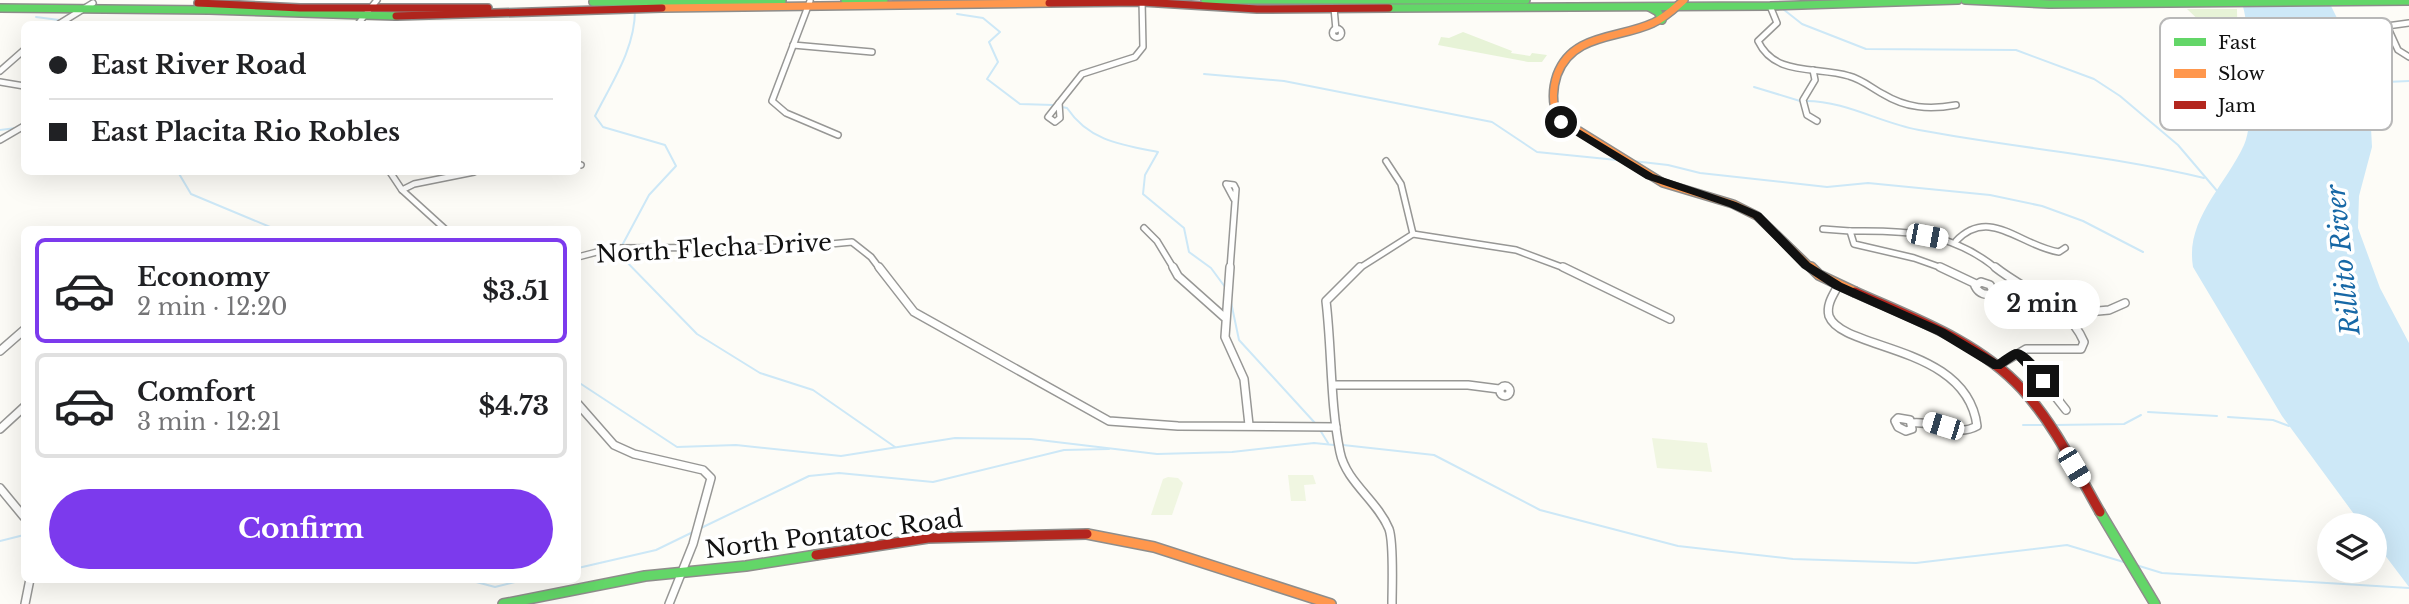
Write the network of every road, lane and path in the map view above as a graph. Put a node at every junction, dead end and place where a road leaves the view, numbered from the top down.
1 (377, 0) edge
2 (884, 0) edge
3 (1205, 0) edge
4 (1526, 0) edge
5 (1958, 0) edge
6 (1965, 0) edge
7 (1044, 1) edge
8 (1142, 1) edge
9 (1903, 1) edge
10 (2009, 1) edge
11 (2409, 1) edge
12 (0, 2) edge
13 (795, 2) edge
14 (2339, 2) edge
15 (1457, 3) edge
16 (1681, 3) edge
17 (809, 4) edge
18 (90, 6) junction
19 (1647, 6) junction
20 (1770, 6) junction
21 (0, 8) edge
22 (1334, 8) junction
23 (368, 13) junction
24 (1662, 20) junction
25 (66, 21) edge
26 (361, 21) edge
27 (1336, 30) dead end
28 (2392, 37) edge
29 (793, 45) junction
30 (872, 52) dead end
31 (21, 53) edge
32 (2408, 57) edge
33 (1813, 70) junction
34 (0, 71) edge
35 (0, 82) edge
36 (21, 86) edge
37 (1059, 103) dead end
38 (1956, 105) dead end
39 (1816, 121) dead end
40 (21, 128) edge
41 (838, 135) dead end
42 (0, 140) edge
43 (1385, 161) dead end
44 (392, 175) edge
45 (459, 175) edge
46 (402, 190) junction
47 (1234, 200) dead end
48 (442, 226) edge
49 (1144, 228) dead end
50 (1823, 229) dead end
51 (1850, 231) junction
52 (1413, 234) junction
53 (1956, 242) junction
54 (2065, 248) dead end
55 (581, 256) edge
56 (1976, 284) dead end
57 (1838, 286) junction
58 (2125, 303) dead end
59 (2066, 314) junction
60 (1224, 317) junction
61 (1670, 319) dead end
62 (21, 333) edge
63 (0, 351) edge
64 (2016, 354) junction
65 (1997, 366) junction
66 (1333, 385) junction
67 (1499, 389) dead end
68 (581, 407) edge
69 (21, 410) edge
70 (2066, 410) dead end
71 (1912, 423) dead end
72 (1249, 425) junction
73 (1336, 426) junction
74 (0, 429) edge
75 (0, 488) edge
76 (21, 513) edge
77 (681, 572) junction
78 (29, 583) edge
79 (25, 604) edge
80 (503, 604) edge
81 (669, 604) edge
82 (1331, 604) edge
83 (1392, 604) edge
84 (2155, 604) edge

1 - 23 street
2 - 17 main road
3 - 15 main road
4 - 15 main road
5 - 9 main road
6 - 10 main road
7 - 8 main road
7 - 17 main road
8 - 22 main road
8 - 37 street
9 - 20 main road
10 - 14 main road
11 - 14 main road
12 - 18 main road
13 - 17 main road
13 - 23 main road
15 - 19 main road
15 - 22 main road
16 - 19 main road
16 - 20 main road
16 - 24 main road
17 - 29 street
18 - 21 main road
18 - 23 main road
18 - 25 street
19 - 24 main road
20 - 33 street
22 - 27 street
23 - 26 street
24 - 57 main road
28 - 32 street
29 - 30 street
29 - 41 street
31 - 34 street
33 - 38 street
33 - 39 street
35 - 36 street
40 - 42 street
43 - 52 street
44 - 46 street
45 - 46 street
46 - 48 street
47 - 60 street
49 - 60 street
50 - 51 street
51 - 53 street
51 - 56 street
52 - 61 street
52 - 66 street
53 - 54 street
53 - 59 street
55 - 72 street, North Flecha Drive
57 - 65 main road
57 - 71 street
58 - 59 street
59 - 64 street
60 - 72 street
62 - 63 street
64 - 65 street
64 - 70 street
65 - 84 main road
66 - 67 street
66 - 73 street
68 - 77 street
69 - 74 street
72 - 73 street, North Flecha Drive
73 - 83 street
75 - 76 street
77 - 80 main road, North Pontatoc Road
77 - 81 street
77 - 82 main road, North Pontatoc Road
78 - 79 street

